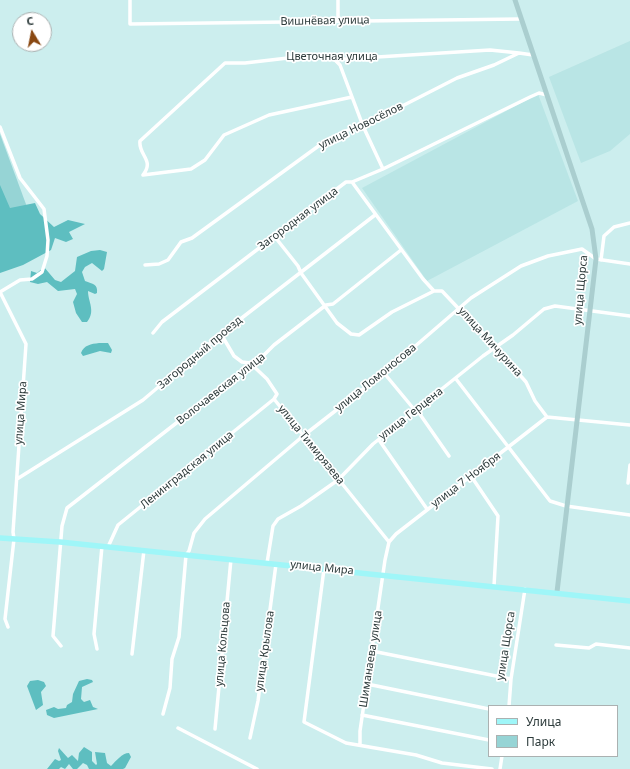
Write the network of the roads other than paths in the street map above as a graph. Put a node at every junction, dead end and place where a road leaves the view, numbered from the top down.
1 (130, 0) edge
2 (338, 0) edge
3 (514, 0) edge
4 (520, 19) junction
5 (338, 21) junction
6 (519, 53) junction
7 (533, 55) junction
8 (334, 59) junction
9 (345, 59) junction
10 (340, 65) junction
11 (547, 95) junction
12 (352, 97) junction
13 (363, 126) junction
14 (0, 128) edge
15 (383, 169) junction
16 (352, 182) junction
17 (375, 215) junction
18 (630, 223) edge
19 (275, 237) junction
20 (401, 250) junction
21 (598, 260) junction
22 (630, 264) edge
23 (145, 265) dead end
24 (301, 273) junction
25 (434, 291) junction
26 (0, 292) edge
27 (326, 305) junction
28 (461, 308) junction
29 (590, 311) junction
30 (630, 316) edge
31 (154, 333) dead end
32 (221, 334) junction
33 (495, 348) junction
34 (252, 367) junction
35 (384, 373) junction
36 (456, 379) junction
37 (274, 399) junction
38 (417, 410) junction
39 (547, 418) junction
40 (577, 421) junction
41 (630, 426) edge
42 (303, 436) junction
43 (379, 440) junction
44 (508, 448) junction
45 (449, 456) dead end
46 (630, 465) edge
47 (470, 476) junction
48 (17, 480) junction
49 (338, 480) junction
50 (628, 483) dead end
51 (566, 506) junction
52 (428, 509) junction
53 (630, 514) edge
54 (0, 538) edge
55 (14, 539) junction
56 (60, 542) junction
57 (389, 542) junction
58 (105, 546) junction
59 (144, 550) junction
60 (186, 555) junction
61 (231, 559) junction
62 (267, 563) junction
63 (276, 564) junction
64 (324, 568) junction
65 (383, 575) junction
66 (494, 586) junction
67 (525, 589) junction
68 (557, 592) junction
69 (630, 601) edge
70 (8, 627) dead end
71 (556, 645) dead end
72 (61, 646) dead end
73 (630, 648) edge
74 (97, 649) dead end
75 (372, 651) junction
76 (132, 654) dead end
77 (511, 679) junction
78 (367, 684) junction
79 (509, 705) edge
80 (488, 708) edge
81 (162, 714) dead end
82 (362, 715) junction
83 (178, 728) dead end
84 (215, 729) dead end
85 (250, 738) dead end
86 (488, 740) edge
87 (360, 744) junction
88 (502, 757) edge
89 (257, 769) edge
90 (492, 769) edge
91 (500, 769) edge

1 - 5 street, Вишнёвая улица
2 - 5 street
3 - 4 street, улица Щорса
4 - 5 street, Вишнёвая улица
4 - 7 street, улица Щорса
6 - 7 street
6 - 9 street, Цветочная улица
6 - 13 street, улица Новосёлов
7 - 11 street, улица Щорса
8 - 9 street, Цветочная улица
8 - 10 street
8 - 12 street, Цветочная улица
9 - 10 street
10 - 12 street
11 - 15 street, Загородная улица
11 - 21 street, улица Щорса
12 - 13 street
13 - 15 street
13 - 23 street, улица Новосёлов
14 - 26 street
15 - 16 street, Загородная улица
16 - 17 street, улица Мичурина
16 - 19 street, Загородная улица
17 - 20 street, улица Мичурина
17 - 24 street, Загородный проезд
18 - 21 street
19 - 24 street
19 - 31 street, Загородная улица
20 - 25 street, улица Мичурина
20 - 27 street, Волочаевская улица
21 - 22 street
21 - 28 street, улица Ломоносова
21 - 29 street, улица Щорса
24 - 27 street
24 - 32 street, Загородный проезд
25 - 27 street
25 - 28 street, улица Мичурина
26 - 48 street, улица Мира
27 - 34 street, Волочаевская улица
28 - 33 street, улица Мичурина
28 - 35 street, улица Ломоносова
29 - 30 street, улица Герцена
29 - 33 street, улица Герцена
29 - 40 street, улица Щорса
32 - 34 street, улица Тимирязева
32 - 48 street, Загородный проезд
33 - 36 street, улица Герцена
33 - 39 street, улица Мичурина
34 - 37 street, улица Тимирязева
34 - 56 street, Волочаевская улица
35 - 38 street
35 - 42 street, улица Ломоносова
36 - 38 street, улица Герцена
36 - 44 street
37 - 42 street, улица Тимирязева
37 - 58 street, Ленинградская улица
38 - 43 street, улица Герцена
38 - 45 street
39 - 40 street
39 - 44 street, улица 7 Ноября
40 - 41 street
40 - 51 street, улица Щорса
42 - 49 street, улица Тимирязева
42 - 60 street, улица Ломоносова
43 - 49 street, улица Герцена
43 - 52 street
44 - 47 street, улица 7 Ноября
44 - 51 street
46 - 50 street
47 - 52 street, улица 7 Ноября
47 - 66 street
48 - 55 street, улица Мира
49 - 57 street, улица Тимирязева
49 - 62 street, улица Герцена
51 - 53 street
51 - 68 street, улица Щорса
52 - 57 street, улица 7 Ноября
54 - 55 main road, улица Мира
55 - 56 main road, улица Мира
55 - 70 street
56 - 58 main road, улица Мира
56 - 72 street, Волочаевская улица
57 - 65 street
58 - 59 main road, улица Мира
58 - 74 street, Ленинградская улица
59 - 60 main road, улица Мира
59 - 76 street
60 - 61 main road, улица Мира
60 - 81 street, улица Ломоносова
61 - 62 main road, улица Мира
61 - 84 street, улица Кольцова
62 - 63 main road, улица Мира
63 - 64 main road, улица Мира
63 - 85 street, улица Крылова
64 - 65 main road, улица Мира
64 - 87 street
65 - 66 main road, улица Мира
65 - 75 street, Шиманаева улица
66 - 67 main road, улица Мира
67 - 68 main road, улица Мира
67 - 77 street, улица Щорса
68 - 69 main road, улица Мира
71 - 73 street
75 - 77 street
75 - 78 street, Шиманаева улица
77 - 79 street, улица Щорса
78 - 80 street
78 - 82 street, Шиманаева улица
82 - 86 street
82 - 87 street, Шиманаева улица
83 - 89 street
87 - 90 street
88 - 91 street

